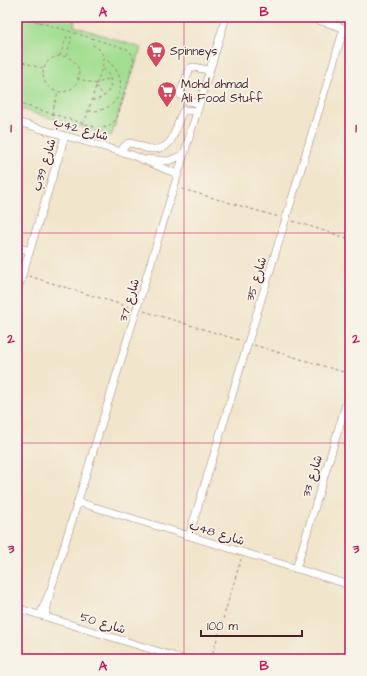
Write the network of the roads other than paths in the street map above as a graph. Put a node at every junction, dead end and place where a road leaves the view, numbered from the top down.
1 (226, 17) edge
2 (308, 17) edge
3 (347, 29) edge
4 (208, 70) junction
5 (197, 108) junction
6 (17, 122) edge
7 (65, 136) junction
8 (121, 152) junction
9 (183, 155) junction
10 (138, 158) junction
11 (177, 174) junction
12 (17, 247) edge
13 (30, 251) junction
14 (17, 292) edge
15 (350, 390) edge
16 (78, 502) junction
17 (190, 536) junction
18 (296, 569) junction
19 (350, 585) edge
20 (17, 608) edge
21 (42, 616) junction
22 (183, 659) edge

1 - 4 street, شارع 37
2 - 3 street
3 - 17 street, شارع 35
4 - 5 street, شارع 37
4 - 5 street
5 - 8 street
5 - 9 street, شارع 37
6 - 7 street, شارع 42ب
7 - 8 street, شارع 42ب
7 - 13 street, شارع 39ب
8 - 10 street, شارع 42ب
9 - 10 street, شارع 42ب
9 - 11 street, شارع 37
10 - 11 street, شارع 42ب
11 - 16 street, شارع 37
12 - 13 street
13 - 14 street, شارع 39ب
15 - 18 street, شارع 33
16 - 17 street, شارع 48ب
16 - 21 street, شارع 37
17 - 18 street, شارع 48ب
18 - 19 street, شارع 48ب
20 - 21 street, شارع 50
21 - 22 street, شارع 50

